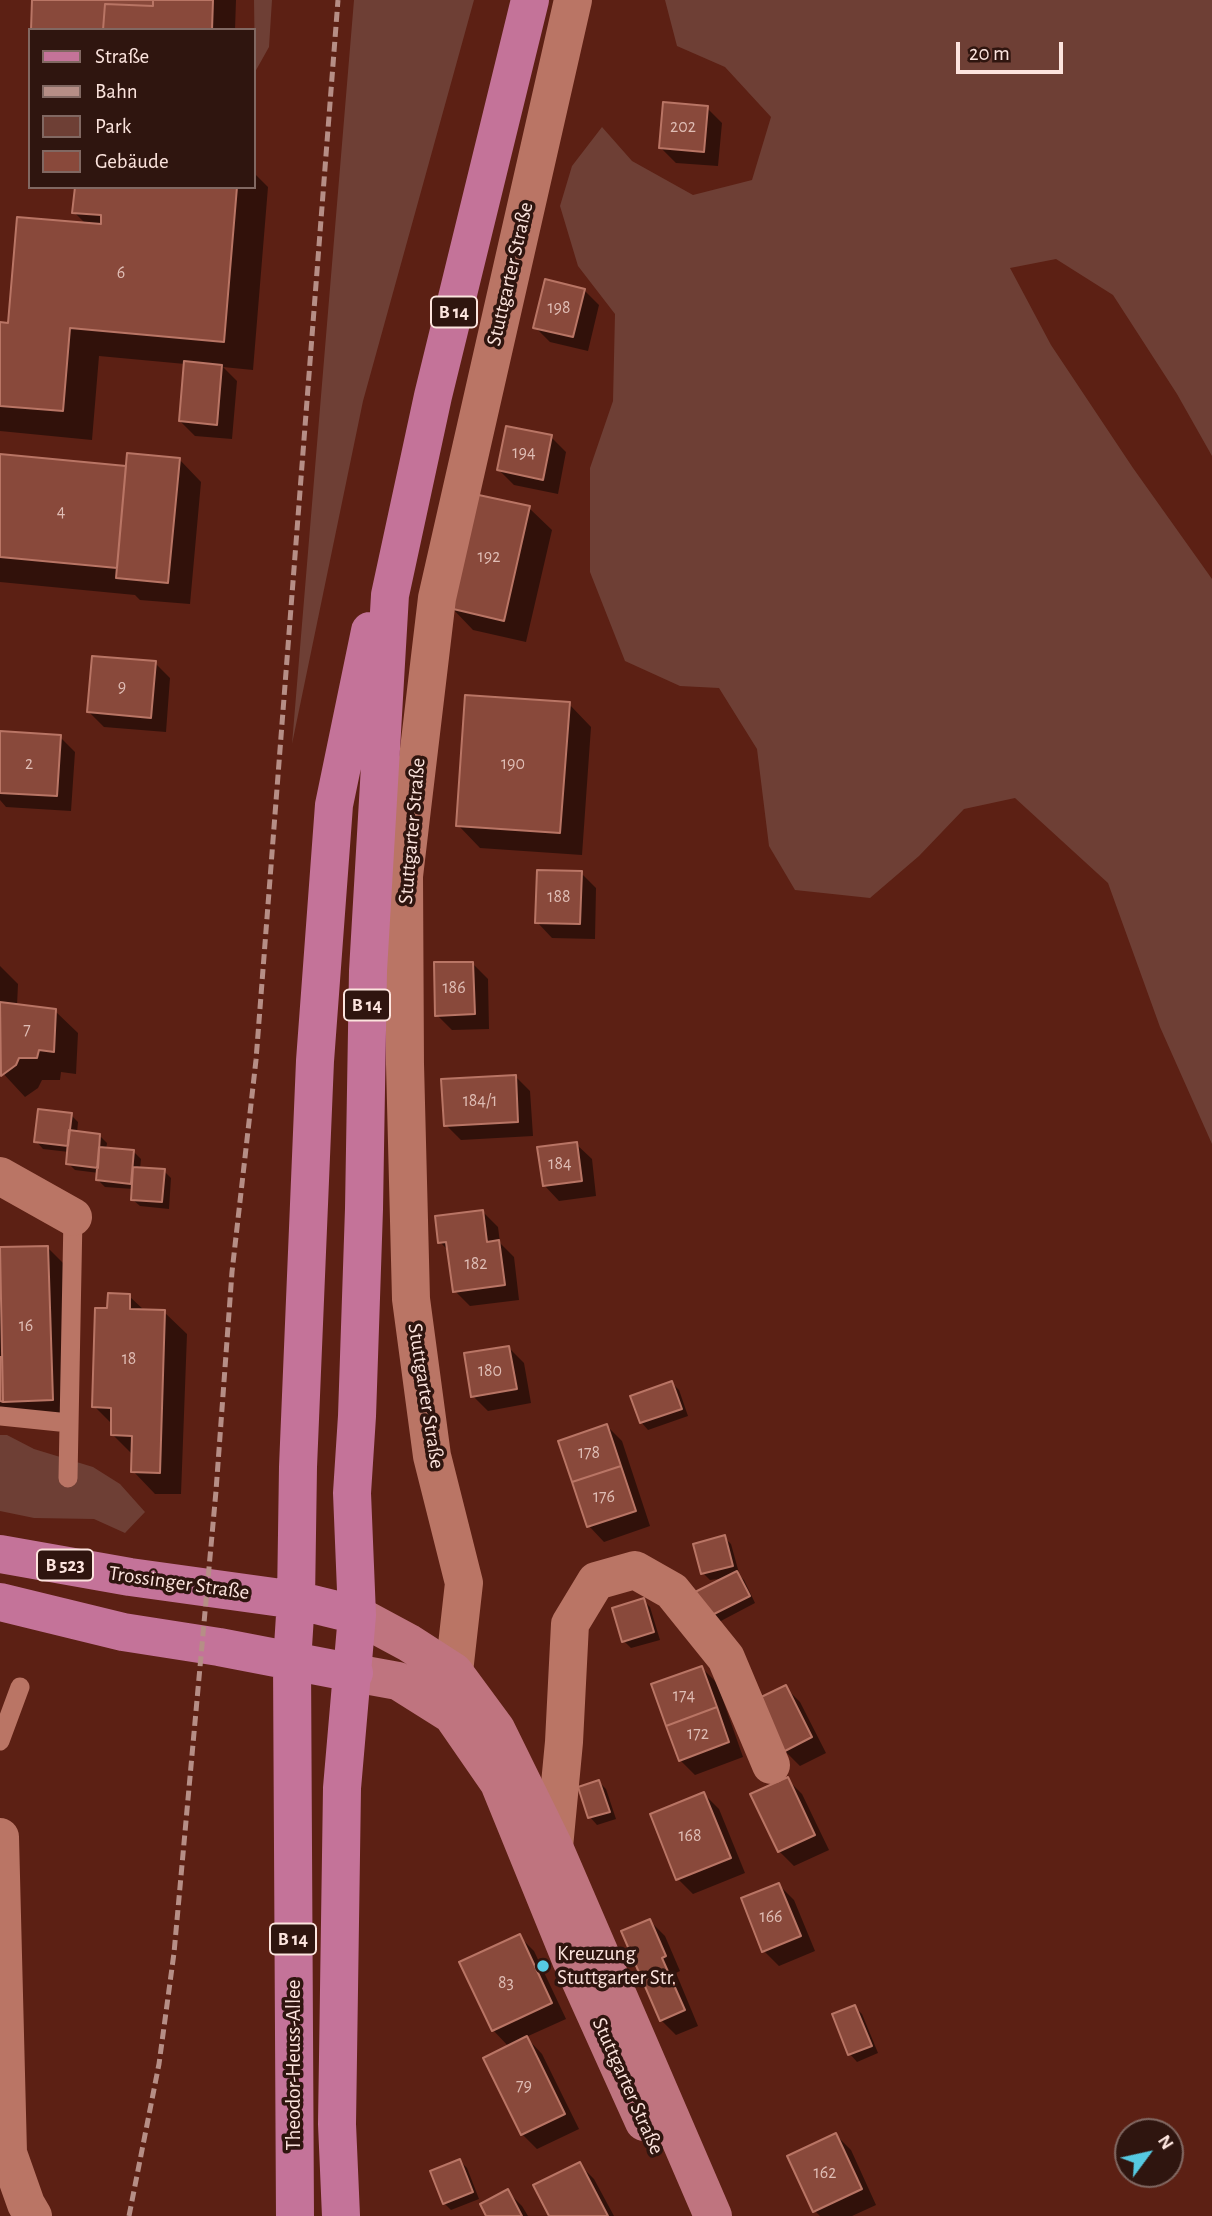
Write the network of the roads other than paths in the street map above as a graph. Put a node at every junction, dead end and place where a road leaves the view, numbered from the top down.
1 (530, 0) edge
2 (573, 0) edge
3 (390, 595) junction
4 (0, 1176) edge
5 (73, 1216) joint
6 (0, 1416) edge
7 (69, 1423) junction
8 (68, 1478) dead end
9 (0, 1553) edge
10 (296, 1600) junction
11 (0, 1602) edge
12 (357, 1615) junction
13 (292, 1662) junction
14 (454, 1672) junction
15 (354, 1673) junction
16 (20, 1688) dead end
17 (0, 1741) edge
18 (771, 1765) dead end
19 (0, 1837) edge
20 (554, 1847) junction
21 (4, 2155) edge
22 (33, 2216) edge
23 (295, 2216) edge
24 (341, 2216) edge
25 (687, 2216) edge
26 (713, 2216) edge

1 - 3 main road, B 14
2 - 14 street, Stuttgarter Straße
3 - 10 main road, B 14
3 - 12 main road, B 14
4 - 5 street
5 - 7 lane
6 - 7 lane
7 - 8 lane
9 - 10 main road, Trossinger Straße / B 523
10 - 12 main road, Trossinger Straße / B 523
10 - 13 main road, B 14
11 - 13 main road, B 523
12 - 14 main road, Stuttgarter Straße
12 - 15 main road, B 14
13 - 15 main road, B 523
13 - 23 main road, Theodor-Heuss-Allee / B 14
14 - 20 main road, Stuttgarter Straße
15 - 24 main road, Theodor-Heuss-Allee / B 14
15 - 25 main road, Stuttgarter Straße
16 - 17 lane
18 - 20 street, Stuttgarter Straße
19 - 21 street
20 - 26 main road, Stuttgarter Straße
21 - 22 street

